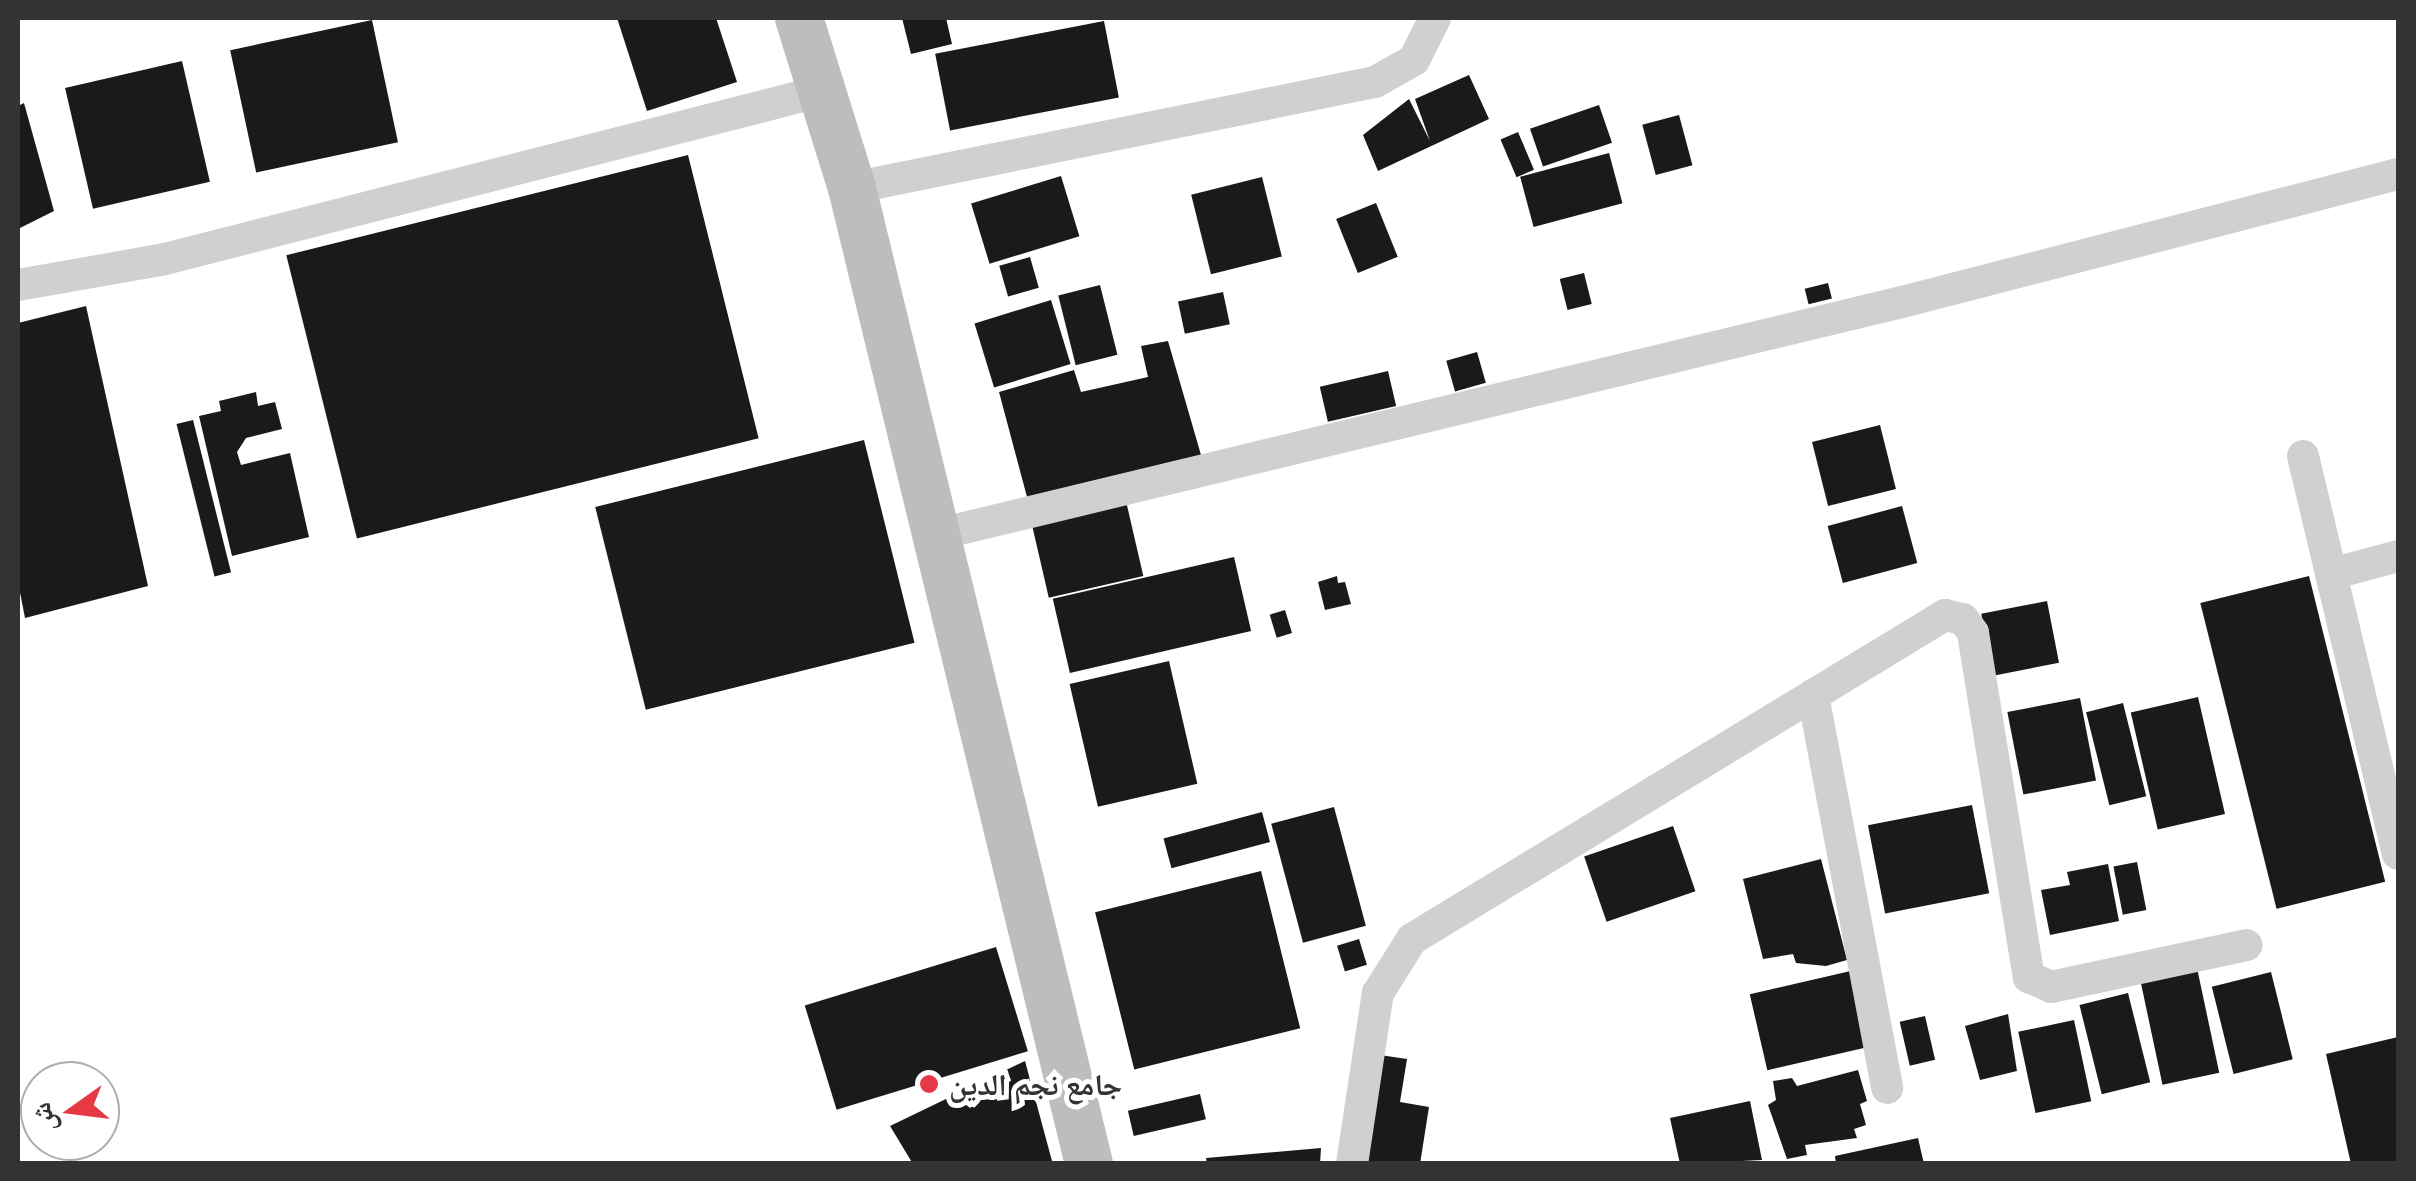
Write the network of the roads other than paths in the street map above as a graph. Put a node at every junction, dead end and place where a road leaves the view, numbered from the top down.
1 (799, 18) edge
2 (1434, 18) edge
3 (822, 92) junction
4 (2398, 174) edge
5 (852, 188) junction
6 (18, 285) edge
7 (2303, 456) dead end
8 (935, 534) junction
9 (2398, 556) edge
10 (2332, 574) junction
11 (1813, 695) junction
12 (2398, 854) edge
13 (2247, 945) dead end
14 (1888, 1088) dead end
15 (1089, 1164) edge
16 (1352, 1164) edge

1 - 3 main road
2 - 5 street
3 - 5 main road
3 - 6 street
4 - 8 street
5 - 8 main road
7 - 10 street
8 - 15 main road
9 - 10 street
10 - 12 street
11 - 13 street
11 - 14 street
11 - 16 street

